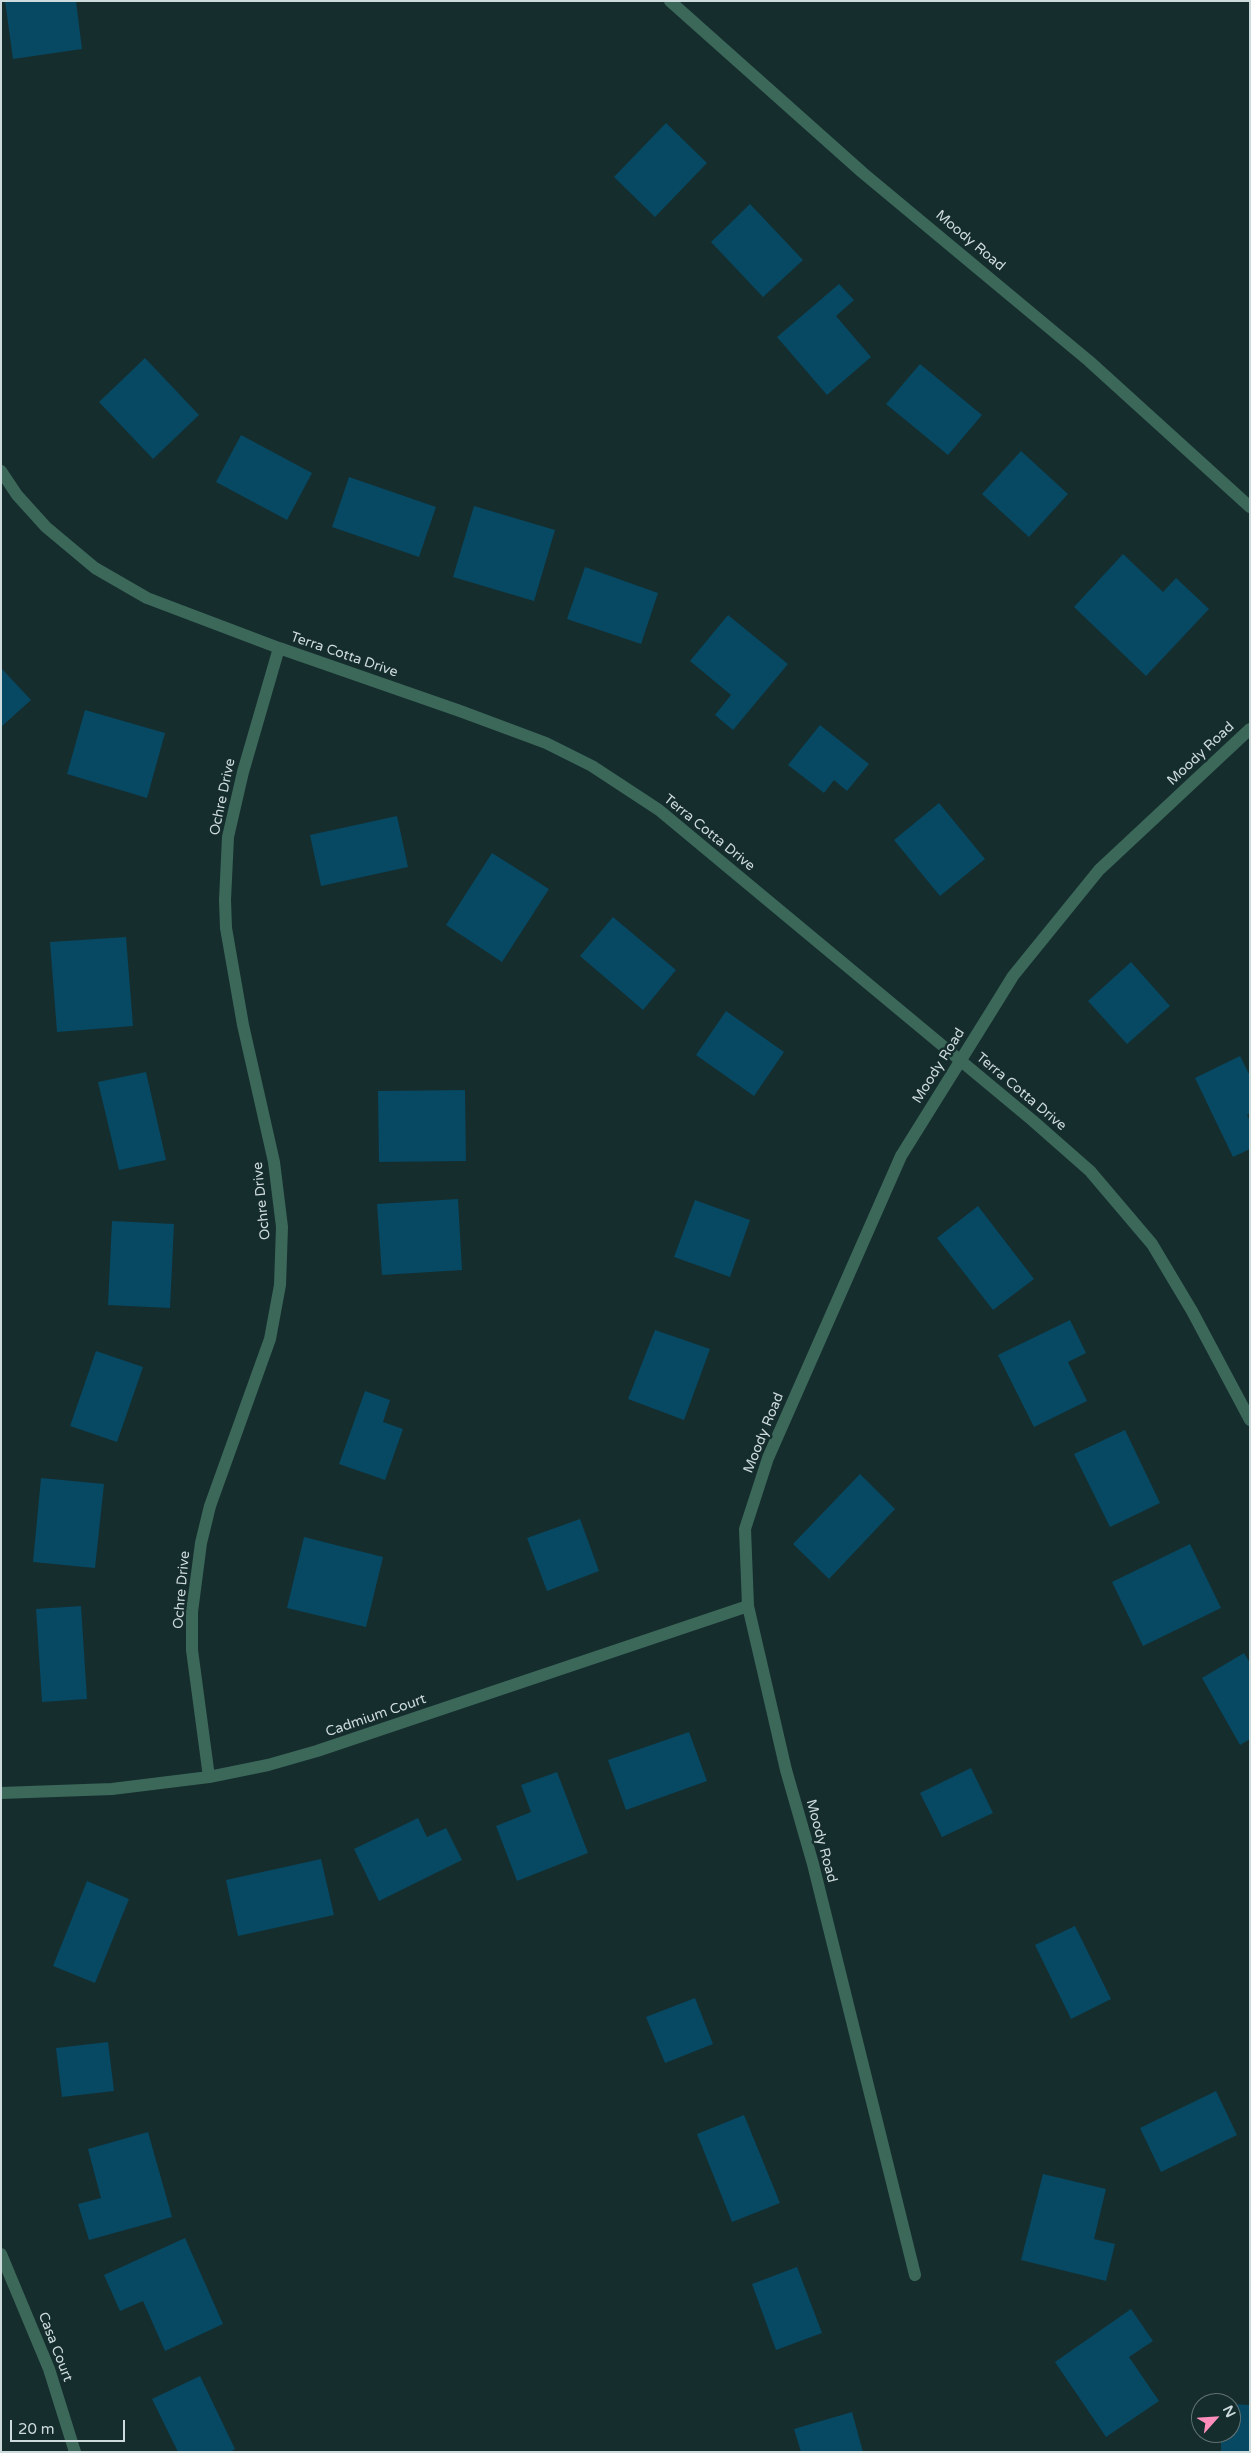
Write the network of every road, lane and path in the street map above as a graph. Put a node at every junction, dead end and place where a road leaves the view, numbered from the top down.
1 (670, 1) edge
2 (1, 471) edge
3 (1250, 507) edge
4 (279, 648) junction
5 (1250, 729) edge
6 (960, 1061) junction
7 (1250, 1420) edge
8 (748, 1606) junction
9 (209, 1777) junction
10 (1, 1792) edge
11 (1, 2254) edge
12 (915, 2275) dead end
13 (75, 2452) edge

1 - 3 street, Moody Road
2 - 4 street, Terra Cotta Drive
4 - 6 street, Terra Cotta Drive
4 - 9 street, Ochre Drive
5 - 6 street, Moody Road
6 - 7 street, Terra Cotta Drive
6 - 8 street, Moody Road
8 - 9 street, Cadmium Court
8 - 12 street, Moody Road
9 - 10 street, Cadmium Court
11 - 13 street, Casa Court

